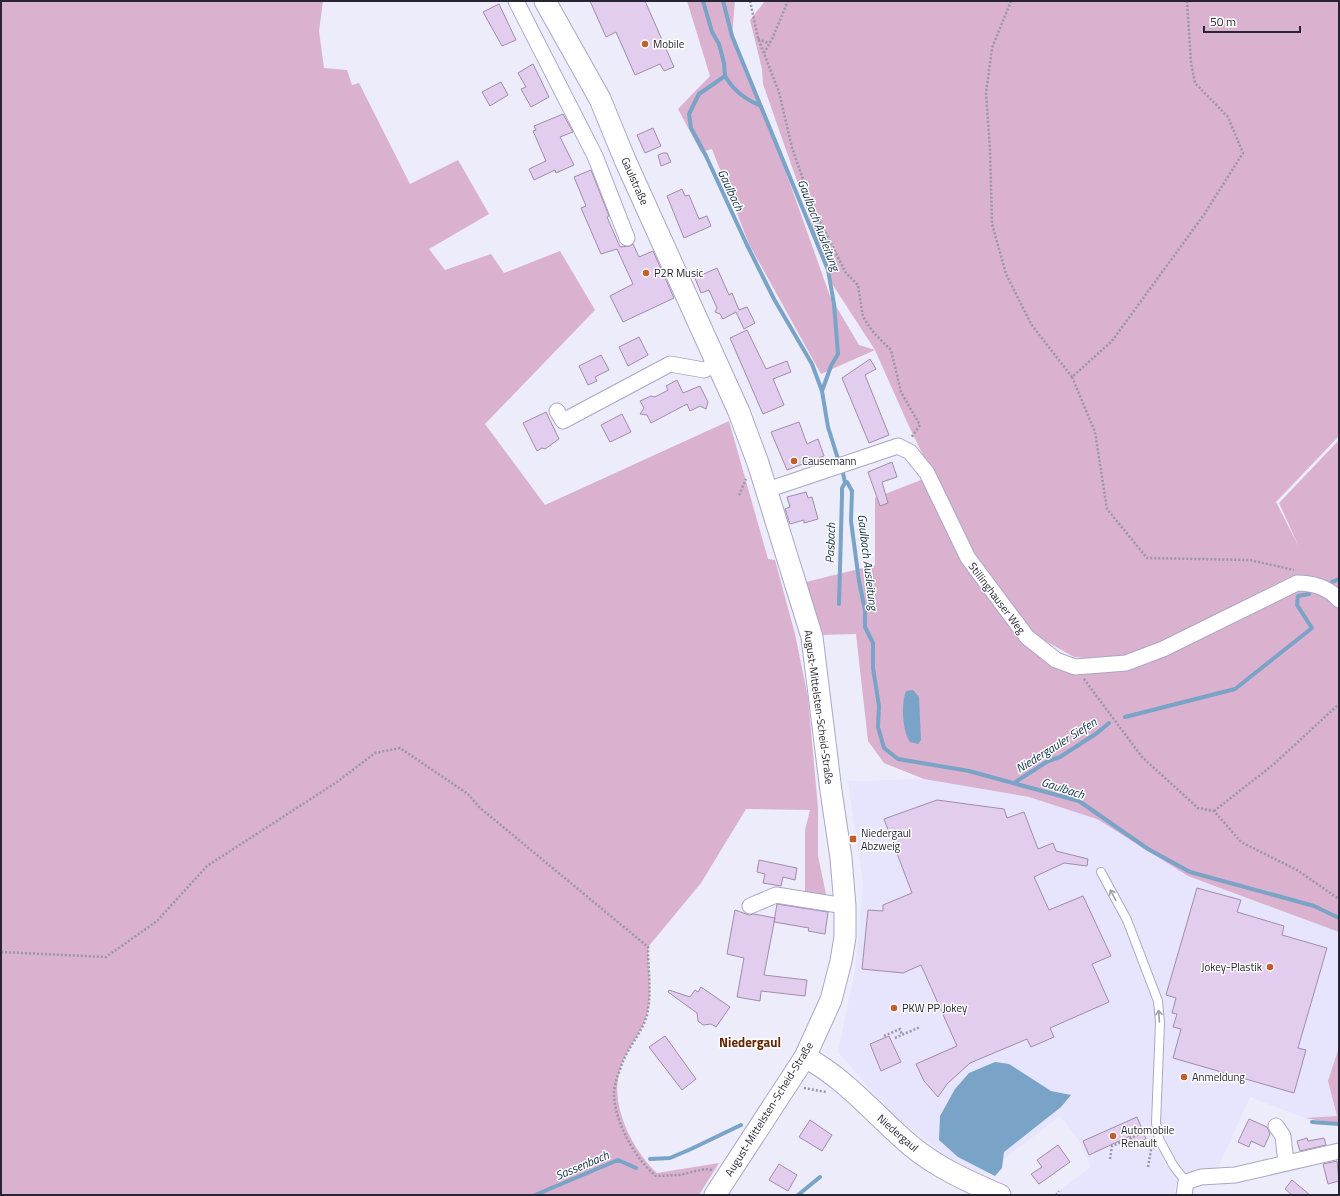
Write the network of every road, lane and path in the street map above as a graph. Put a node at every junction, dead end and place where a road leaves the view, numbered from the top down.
1 (516, 1) edge
2 (545, 1) edge
3 (750, 1) edge
4 (788, 1) edge
5 (1011, 1) edge
6 (1187, 1) edge
7 (758, 38) junction
8 (770, 42) junction
9 (764, 53) junction
10 (627, 238) dead end
11 (719, 363) junction
12 (1072, 377) junction
13 (557, 411) dead end
14 (904, 448) junction
15 (767, 490) junction
16 (1297, 583) junction
17 (1339, 600) edge
18 (1075, 668) junction
19 (1339, 704) edge
20 (1214, 811) junction
21 (1101, 872) dead end
22 (1339, 899) edge
23 (750, 906) dead end
24 (845, 906) junction
25 (1, 952) edge
26 (920, 1027) dead end
27 (902, 1035) junction
28 (884, 1036) dead end
29 (895, 1038) dead end
30 (805, 1057) junction
31 (1276, 1126) dead end
32 (1157, 1127) junction
33 (1162, 1144) junction
34 (1339, 1151) edge
35 (1110, 1159) dead end
36 (1286, 1163) junction
37 (1148, 1167) dead end
38 (726, 1177) junction
39 (1185, 1189) edge
40 (1059, 1191) dead end
41 (715, 1195) edge
42 (1000, 1195) edge
43 (1056, 1195) edge

1 - 10 street
2 - 11 main road, Gaulstraße
3 - 7 path
4 - 8 path
5 - 12 path
6 - 12 path
7 - 8 path
7 - 9 path
8 - 9 path
9 - 14 path
11 - 13 street
11 - 15 main road, Gaulstraße
12 - 16 path
14 - 15 street
14 - 18 street, Stillinghauser Weg
15 - 24 main road, August-Mittelsten-Scheid-Straße
16 - 17 street
16 - 18 street, Stillinghauser Weg
18 - 20 path
19 - 20 path
20 - 22 path
32 -> 21 lane
23 - 24 street
24 - 30 main road, August-Mittelsten-Scheid-Straße
25 - 38 path
26 - 27 path
27 - 28 path
27 - 29 path
30 - 38 main road, August-Mittelsten-Scheid-Straße
30 - 42 main road, Niedergaul
31 - 36 street
32 - 33 lane
32 - 35 path
33 - 37 path
33 - 39 lane
34 - 36 street
36 - 39 street
38 - 41 main road, August-Mittelsten-Scheid-Straße
40 - 43 path

